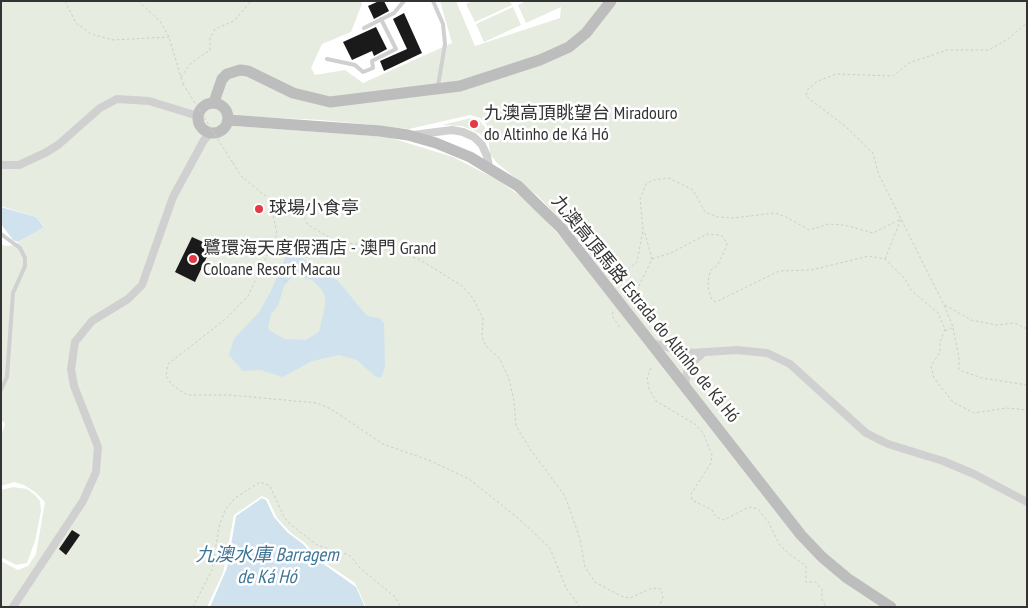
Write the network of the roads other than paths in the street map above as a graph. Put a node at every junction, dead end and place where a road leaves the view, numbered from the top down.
1 (404, 1) edge
2 (433, 1) edge
3 (611, 1) edge
4 (382, 19) junction
5 (364, 28) dead end
6 (327, 59) dead end
7 (438, 90) junction
8 (214, 102) junction
9 (198, 116) junction
10 (228, 120) junction
11 (206, 134) junction
12 (408, 135) junction
13 (1, 165) edge
14 (489, 168) junction
15 (1, 234) edge
16 (651, 342) junction
17 (704, 352) junction
18 (685, 386) junction
19 (1, 390) edge
20 (1027, 502) edge
21 (13, 607) edge
22 (891, 607) edge

1 - 4 lane
2 - 7 lane
3 - 7 main road
4 - 5 lane
4 - 6 lane
7 - 8 main road
8 - 9 main road
8 - 10 main road
9 - 11 main road
9 - 13 street
10 - 11 main road
10 - 12 main road, 九澳高頂馬路 Estrada do Altinho de Ká Hó
11 - 21 street
12 - 14 main road, 九澳高頂馬路 Estrada do Altinho de Ká Hó
12 - 14 street
14 - 16 main road, 九澳高頂馬路 Estrada do Altinho de Ká Hó
15 - 19 lane
16 - 17 street
16 - 18 main road, 九澳高頂馬路 Estrada do Altinho de Ká Hó
17 - 18 street
17 - 20 street
18 - 22 main road, 九澳高頂馬路 Estrada do Altinho de Ká Hó

